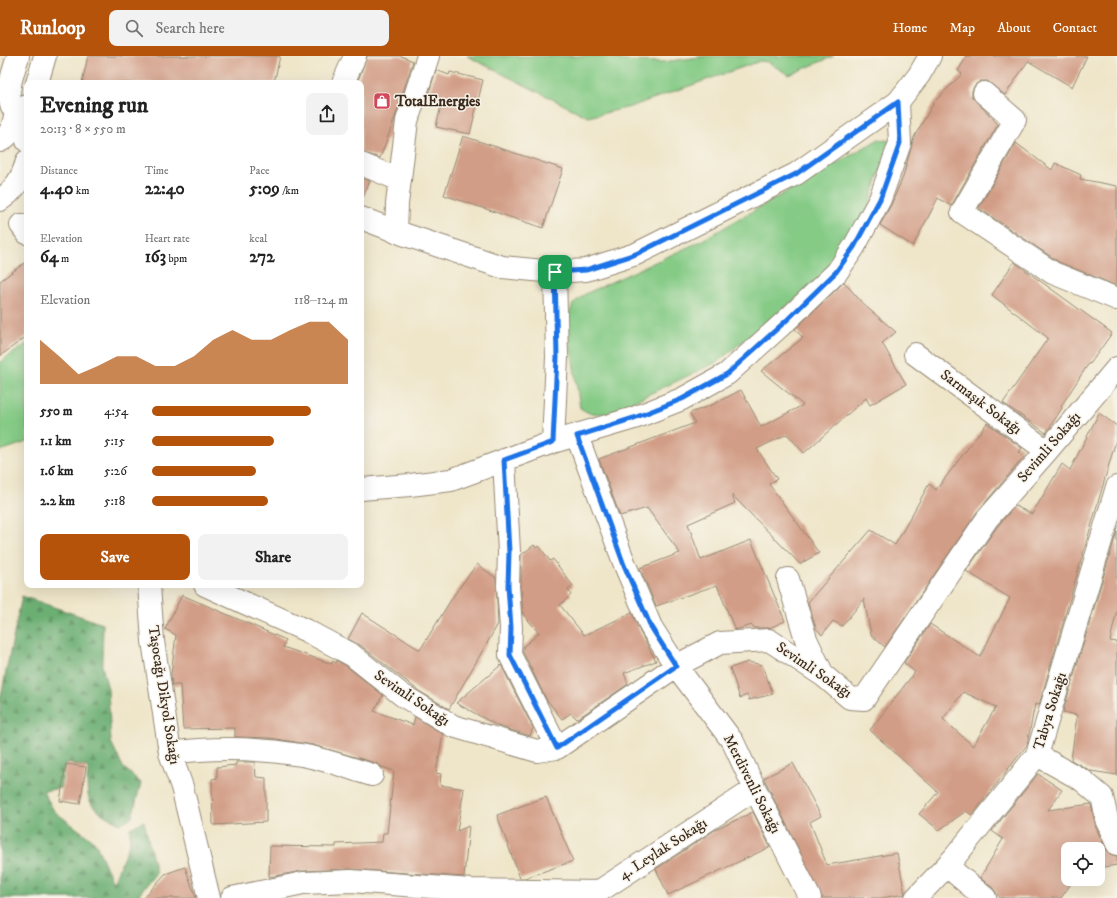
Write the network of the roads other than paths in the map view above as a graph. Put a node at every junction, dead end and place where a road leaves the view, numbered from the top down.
1 (18, 56) edge
2 (45, 56) edge
3 (355, 56) edge
4 (428, 56) edge
5 (930, 56) edge
6 (38, 80) edge
7 (344, 80) edge
8 (984, 94) dead end
9 (898, 102) junction
10 (18, 111) edge
11 (24, 128) edge
12 (0, 141) edge
13 (364, 165) edge
14 (24, 172) edge
15 (400, 180) junction
16 (2, 199) edge
17 (364, 219) edge
18 (396, 232) junction
19 (555, 272) junction
20 (1117, 299) edge
21 (915, 354) dead end
22 (1117, 368) edge
23 (577, 436) junction
24 (553, 442) junction
25 (1047, 451) junction
26 (504, 460) junction
27 (364, 489) edge
28 (1116, 493) edge
29 (788, 579) dead end
30 (149, 588) edge
31 (212, 588) edge
32 (676, 666) junction
33 (824, 676) junction
34 (557, 748) junction
35 (170, 753) junction
36 (1037, 755) junction
37 (372, 775) dead end
38 (755, 789) junction
39 (1117, 844) edge
40 (947, 866) junction
41 (209, 898) edge
42 (232, 898) edge
43 (810, 898) edge
44 (916, 898) edge
45 (985, 898) edge

1 - 10 street
2 - 6 street
3 - 7 street
4 - 15 street
5 - 9 street
8 - 20 street
9 - 19 street
9 - 23 street
10 - 11 street
10 - 12 street
13 - 15 street
14 - 16 street
15 - 18 street
17 - 18 street
18 - 19 street
19 - 24 street
21 - 25 street, Sarmaşık Sokağı
22 - 25 street, Sevimli Sokağı
23 - 24 street
23 - 32 street, Merdivenli Sokağı
24 - 26 street
25 - 33 street, Sevimli Sokağı
26 - 27 street
26 - 34 street
28 - 36 street, Tabya Sokağı
29 - 33 street
30 - 35 street, Taşocağı Dikyol Sokağı
31 - 34 street, Sevimli Sokağı
32 - 33 street, Sevimli Sokağı
32 - 34 street, Sevimli Sokağı
32 - 38 street, Merdivenli Sokağı
35 - 37 street
35 - 41 street, Taşocağı Dikyol Sokağı
36 - 39 street
36 - 40 street, Tabya Sokağı
38 - 42 street, 4. Leylak Sokağı
38 - 43 street, Merdivenli Sokağı
40 - 44 street, Tabya Sokağı
40 - 45 street

